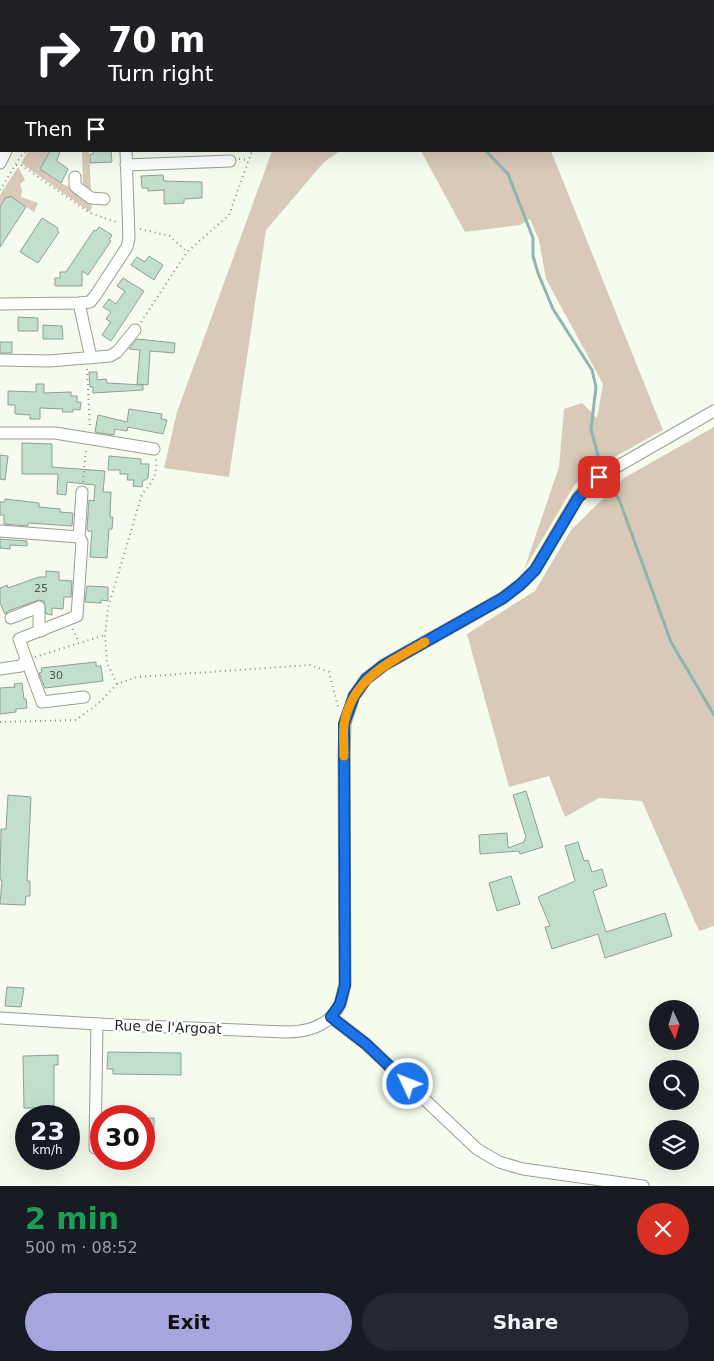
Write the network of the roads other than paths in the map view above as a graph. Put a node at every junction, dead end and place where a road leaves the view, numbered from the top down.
1 (126, 152) edge
2 (230, 161) dead end
3 (126, 165) junction
4 (75, 177) dead end
5 (104, 199) dead end
6 (79, 303) junction
7 (0, 304) edge
8 (135, 330) road end
9 (88, 358) junction
10 (0, 360) edge
11 (714, 411) edge
12 (0, 433) edge
13 (154, 449) road end
14 (82, 492) road end
15 (0, 531) edge
16 (79, 537) junction
17 (11, 618) dead end
18 (41, 631) junction
19 (26, 660) junction
20 (0, 669) edge
21 (84, 697) dead end
22 (331, 1017) junction
23 (0, 1018) edge
24 (97, 1024) junction
25 (98, 1105) edge
26 (643, 1186) edge

1 - 3 street
2 - 3 street
3 - 6 street
4 - 5 street
6 - 7 street
6 - 9 street
8 - 9 street
9 - 10 street
11 - 22 street
12 - 13 street
14 - 16 street
15 - 16 street
16 - 18 street
17 - 18 street
18 - 19 street
19 - 20 street
19 - 21 street
22 - 24 street, Rue de l'Argoat
22 - 26 street
23 - 24 street, Rue de l'Argoat
24 - 25 street

